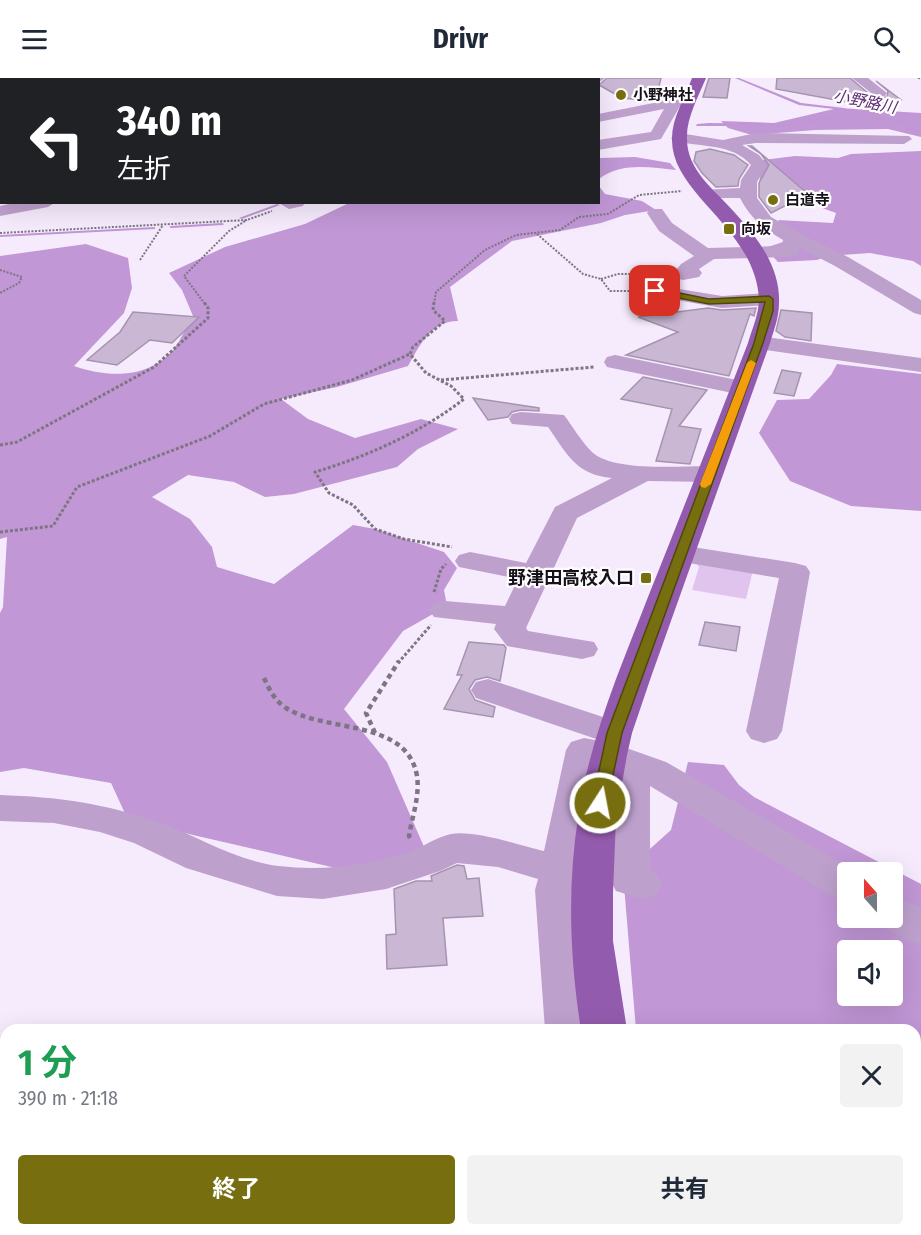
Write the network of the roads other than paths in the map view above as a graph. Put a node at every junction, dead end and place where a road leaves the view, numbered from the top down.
1 (859, 78) edge
2 (880, 93) dead end
3 (683, 96) edge
4 (600, 104) edge
5 (600, 117) edge
6 (679, 138) junction
7 (904, 139) dead end
8 (600, 145) edge
9 (722, 145) junction
10 (707, 192) junction
11 (748, 193) junction
12 (37, 204) edge
13 (0, 211) edge
14 (656, 213) dead end
15 (793, 239) junction
16 (758, 253) junction
17 (704, 254) junction
18 (682, 274) road end
19 (655, 291) road end
20 (769, 299) junction
21 (921, 309) edge
22 (759, 343) junction
23 (615, 362) road end
24 (921, 365) edge
25 (742, 388) junction
26 (521, 419) dead end
27 (643, 473) junction
28 (709, 474) junction
29 (680, 554) junction
30 (470, 561) dead end
31 (537, 574) junction
32 (445, 609) road end
33 (515, 616) junction
34 (582, 649) dead end
35 (488, 690) dead end
36 (773, 716) dead end
37 (618, 750) junction
38 (0, 808) edge
39 (559, 870) junction
40 (837, 880) edge
41 (642, 884) dead end
42 (903, 918) edge
43 (921, 928) edge
44 (567, 1024) edge
45 (603, 1024) edge

1 - 2 street
3 - 4 street
3 - 5 street
3 - 6 main road
3 - 8 street
6 - 9 street
6 - 10 main road
7 - 9 street
9 - 11 street
10 - 11 street
10 - 16 main road
11 - 15 street
12 - 13 street
14 - 17 street
15 - 16 street
15 - 21 street
16 - 17 street
16 - 20 main road
17 - 18 street
19 - 20 street
20 - 22 main road
22 - 24 street
22 - 25 main road
23 - 25 street
25 - 28 main road
26 - 27 street
27 - 28 street
27 - 31 street
28 - 29 main road
29 - 36 street
29 - 37 main road
30 - 31 street
31 - 33 street
32 - 33 street
33 - 34 street
35 - 37 street
37 - 39 street
37 - 40 street
37 - 41 street
37 - 45 main road
38 - 39 street
39 - 44 street
42 - 43 street

